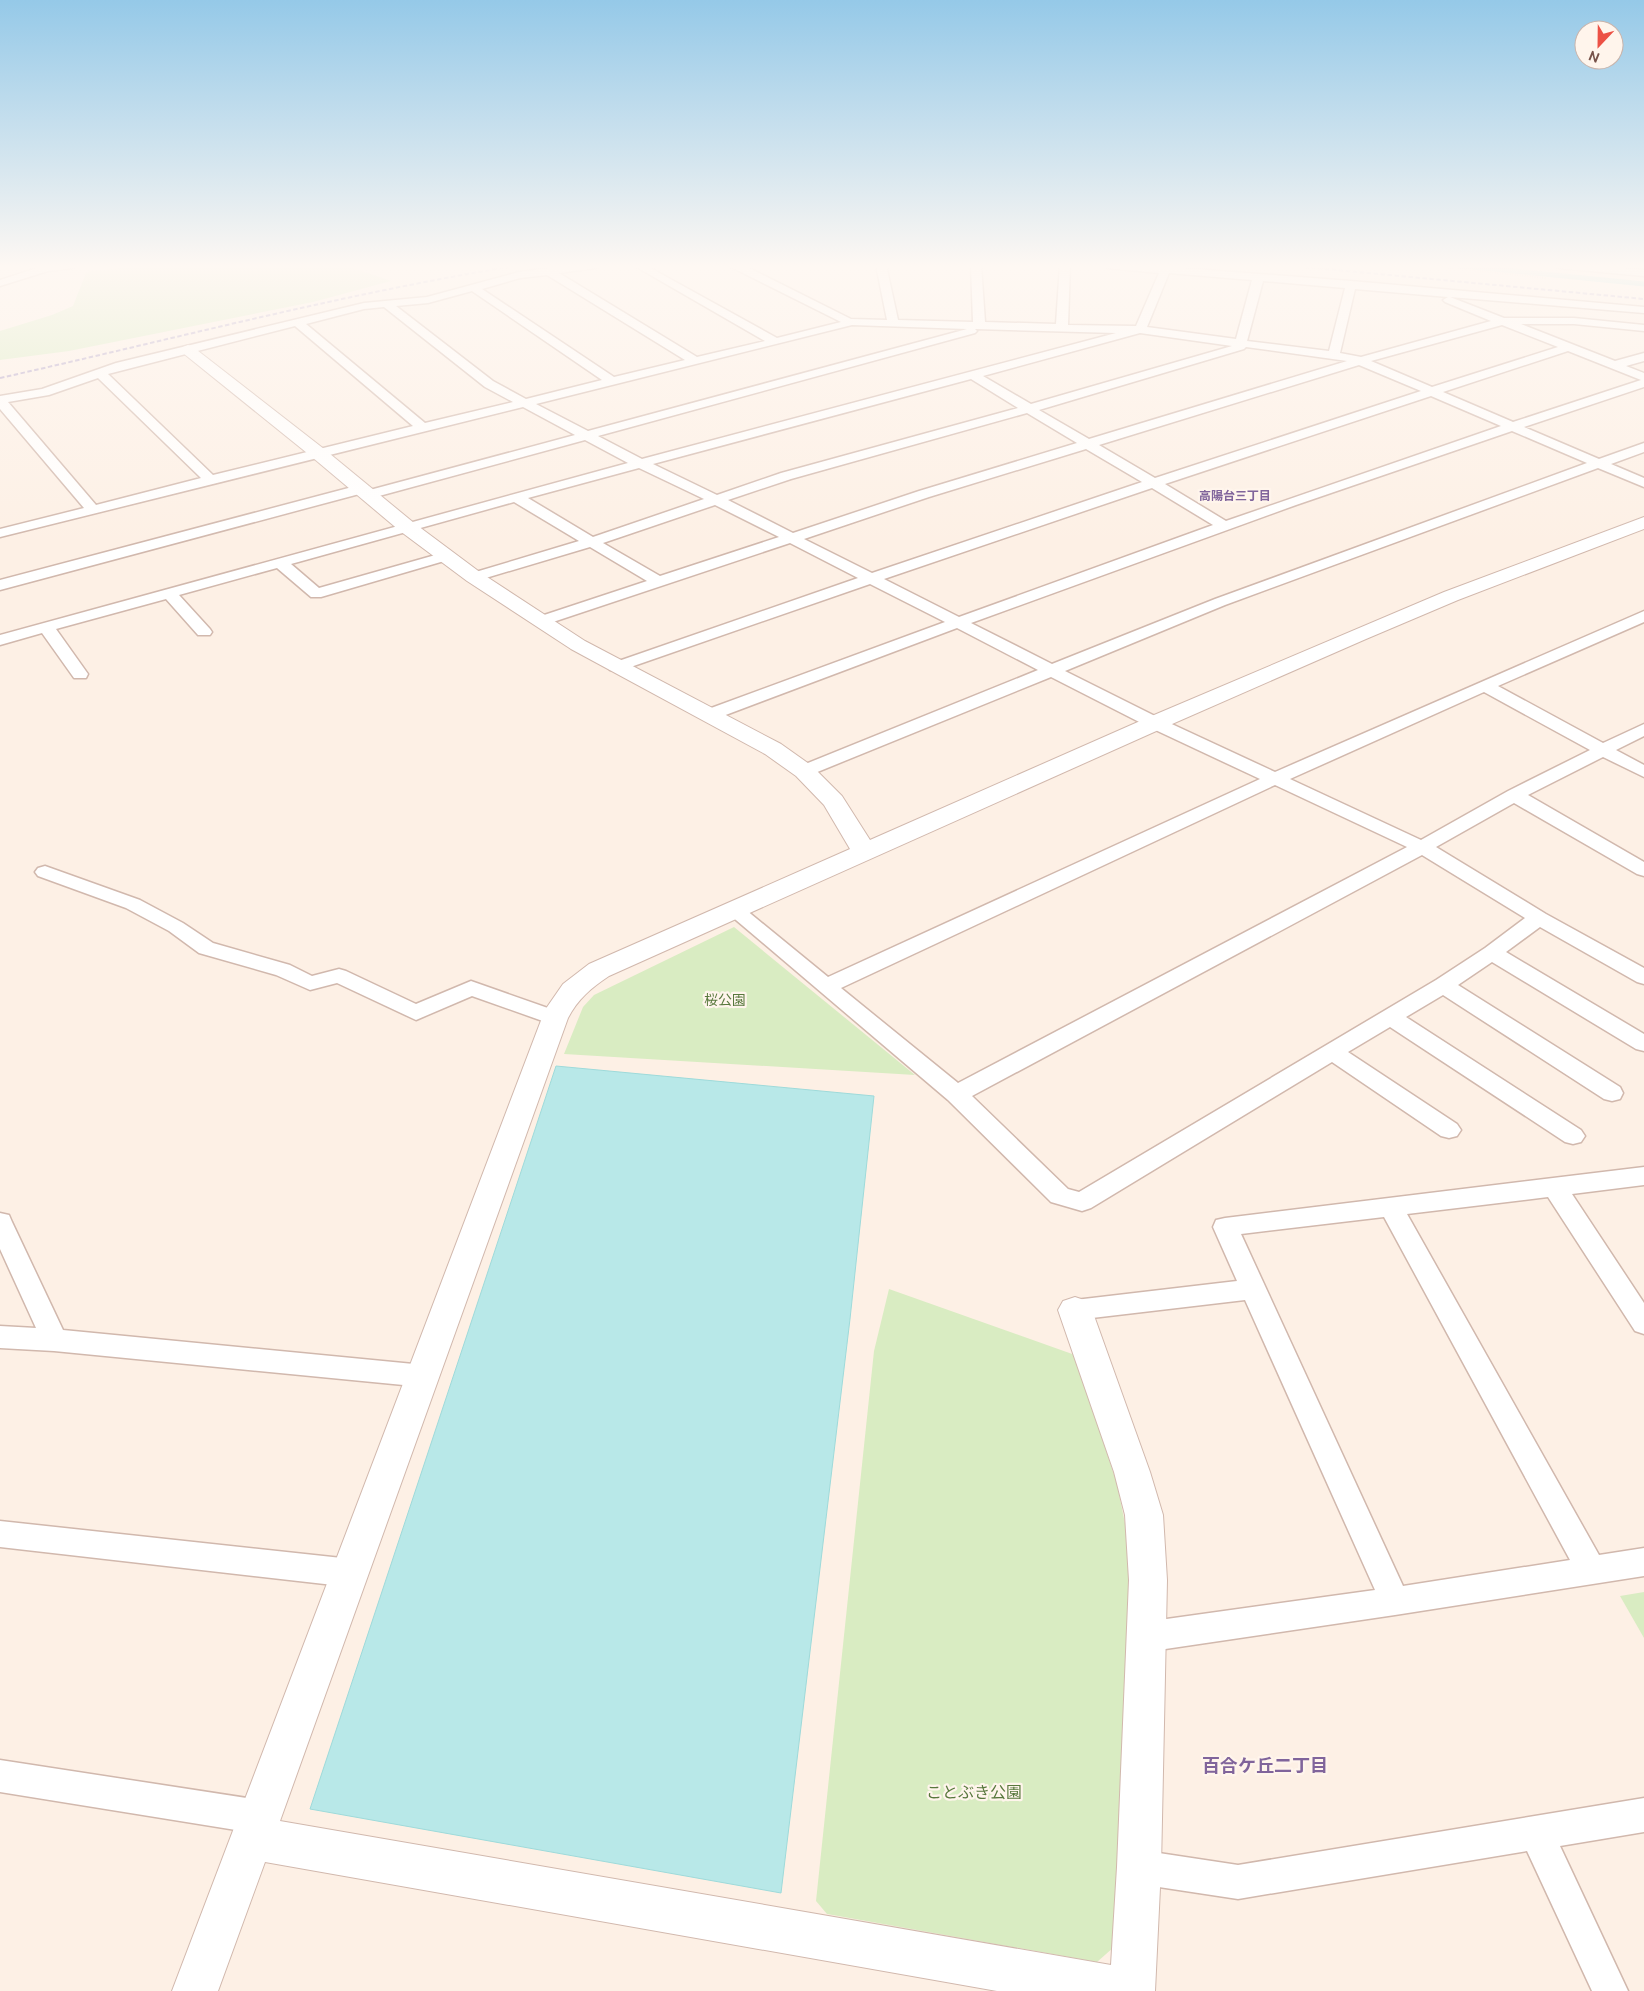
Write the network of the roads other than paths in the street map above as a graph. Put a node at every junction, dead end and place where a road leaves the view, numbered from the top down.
1 (156, 358) edge
2 (198, 358) edge
3 (342, 358) edge
4 (456, 358) edge
5 (577, 358) edge
6 (687, 358) edge
7 (711, 358) edge
8 (874, 358) edge
9 (1033, 358) edge
10 (1203, 358) edge
11 (1350, 358) edge
12 (1370, 358) edge
13 (1536, 358) edge
14 (1597, 358) edge
15 (1641, 358) edge
16 (1362, 360) junction
17 (694, 362) junction
18 (1615, 365) junction
19 (99, 372) junction
20 (971, 374) junction
21 (1644, 377) edge
22 (611, 381) junction
23 (1644, 383) edge
24 (1432, 391) junction
25 (0, 400) edge
26 (524, 402) junction
27 (1028, 409) junction
28 (1512, 426) junction
29 (422, 427) junction
30 (588, 435) junction
31 (1090, 444) junction
32 (1644, 447) edge
33 (318, 453) junction
34 (1598, 462) junction
35 (642, 463) junction
36 (210, 480) junction
37 (1154, 483) junction
38 (1644, 483) edge
39 (364, 492) junction
40 (516, 498) junction
41 (717, 500) junction
42 (93, 510) junction
43 (1644, 524) edge
44 (1225, 526) junction
45 (406, 527) junction
46 (0, 533) edge
47 (790, 537) junction
48 (591, 542) junction
49 (446, 556) junction
50 (281, 562) junction
51 (474, 577) junction
52 (870, 578) junction
53 (659, 582) junction
54 (0, 585) edge
55 (169, 593) junction
56 (1644, 616) edge
57 (541, 621) junction
58 (957, 623) junction
59 (46, 627) junction
60 (204, 632) dead end
61 (0, 640) edge
62 (616, 667) junction
63 (1051, 671) junction
64 (80, 674) dead end
65 (1485, 686) junction
66 (709, 716) junction
67 (1155, 723) junction
68 (1644, 729) edge
69 (1603, 750) junction
70 (804, 771) junction
71 (1644, 772) edge
72 (1276, 778) junction
73 (1514, 795) junction
74 (1422, 847) junction
75 (864, 852) junction
76 (1644, 870) edge
77 (45, 872) dead end
78 (733, 910) junction
79 (1539, 918) junction
80 (1492, 953) junction
81 (1644, 977) edge
82 (1443, 985) junction
83 (827, 986) junction
84 (1390, 1017) junction
85 (554, 1018) junction
86 (1644, 1044) edge
87 (1333, 1052) junction
88 (1612, 1093) dead end
89 (956, 1094) junction
90 (1449, 1130) dead end
91 (1573, 1136) dead end
92 (1644, 1176) edge
93 (1555, 1188) junction
94 (1391, 1207) junction
95 (0, 1222) edge
96 (1252, 1289) junction
97 (1075, 1310) joint
98 (1644, 1324) edge
99 (0, 1337) edge
100 (54, 1340) junction
101 (424, 1376) junction
102 (0, 1534) edge
103 (1644, 1562) edge
104 (1591, 1570) junction
105 (351, 1573) junction
106 (1395, 1601) junction
107 (1145, 1637) junction
108 (0, 1776) edge
109 (1644, 1815) edge
110 (256, 1828) junction
111 (1537, 1834) junction
112 (1139, 1867) junction
113 (195, 1991) edge
114 (1131, 1991) edge
115 (1610, 1991) edge

1 - 19 street
2 - 33 street
3 - 29 street
4 - 26 street
5 - 22 street
6 - 17 street
7 - 17 street
8 - 30 street
9 - 20 street
10 - 27 street
11 - 16 street
12 - 16 street
13 - 24 street
14 - 18 street
15 - 18 street
16 - 24 street
16 - 31 street
17 - 22 street
18 - 21 street
19 - 25 street
19 - 36 street
20 - 27 street
20 - 35 street
22 - 26 street
23 - 28 street
24 - 28 street
24 - 37 street
25 - 42 street
26 - 29 street
26 - 30 street
27 - 31 street
27 - 41 street
28 - 34 street
28 - 44 street
29 - 33 street
30 - 35 street
30 - 39 street
31 - 37 street
31 - 47 street
32 - 34 street
33 - 36 street
33 - 39 street
34 - 38 street
34 - 63 street
35 - 40 street
35 - 41 street
36 - 42 street
37 - 44 street
37 - 52 street
39 - 45 street
39 - 54 street
40 - 45 street
40 - 48 street
41 - 47 street
41 - 48 street
42 - 46 street
43 - 67 street
44 - 58 street
45 - 49 street
45 - 50 street
47 - 52 street
47 - 53 street
48 - 51 street
48 - 53 street
49 - 50 street
49 - 51 street
50 - 55 street
51 - 57 street
52 - 58 street
52 - 62 street
53 - 57 street
55 - 59 street
55 - 60 street
56 - 65 street
57 - 62 street
58 - 63 street
58 - 66 street
59 - 61 street
59 - 64 street
62 - 66 street
63 - 67 street
63 - 70 street
65 - 69 street
65 - 72 street
66 - 70 street
67 - 72 street
67 - 75 street
68 - 69 street
69 - 71 street
69 - 73 street
70 - 75 street
72 - 74 street
72 - 83 street
73 - 74 street
73 - 76 street
74 - 79 street
74 - 89 street
75 - 78 street
77 - 85 street
78 - 83 street
78 - 85 street
79 - 80 street
79 - 81 street
80 - 82 street
80 - 86 street
82 - 84 street
82 - 88 street
83 - 89 street
84 - 87 street
84 - 91 street
85 - 101 street
87 - 89 street
87 - 90 street
92 - 93 street
93 - 94 street
93 - 98 street
94 - 96 street
94 - 104 street
95 - 100 street
96 - 97 street
96 - 106 street
97 - 107 street
99 - 100 street
100 - 101 street
101 - 105 street
102 - 105 street
103 - 104 street
104 - 106 street
105 - 110 street
106 - 107 street
107 - 112 street
108 - 110 street
109 - 111 street
110 - 113 street
110 - 114 street
111 - 112 street
111 - 115 street
112 - 114 street

